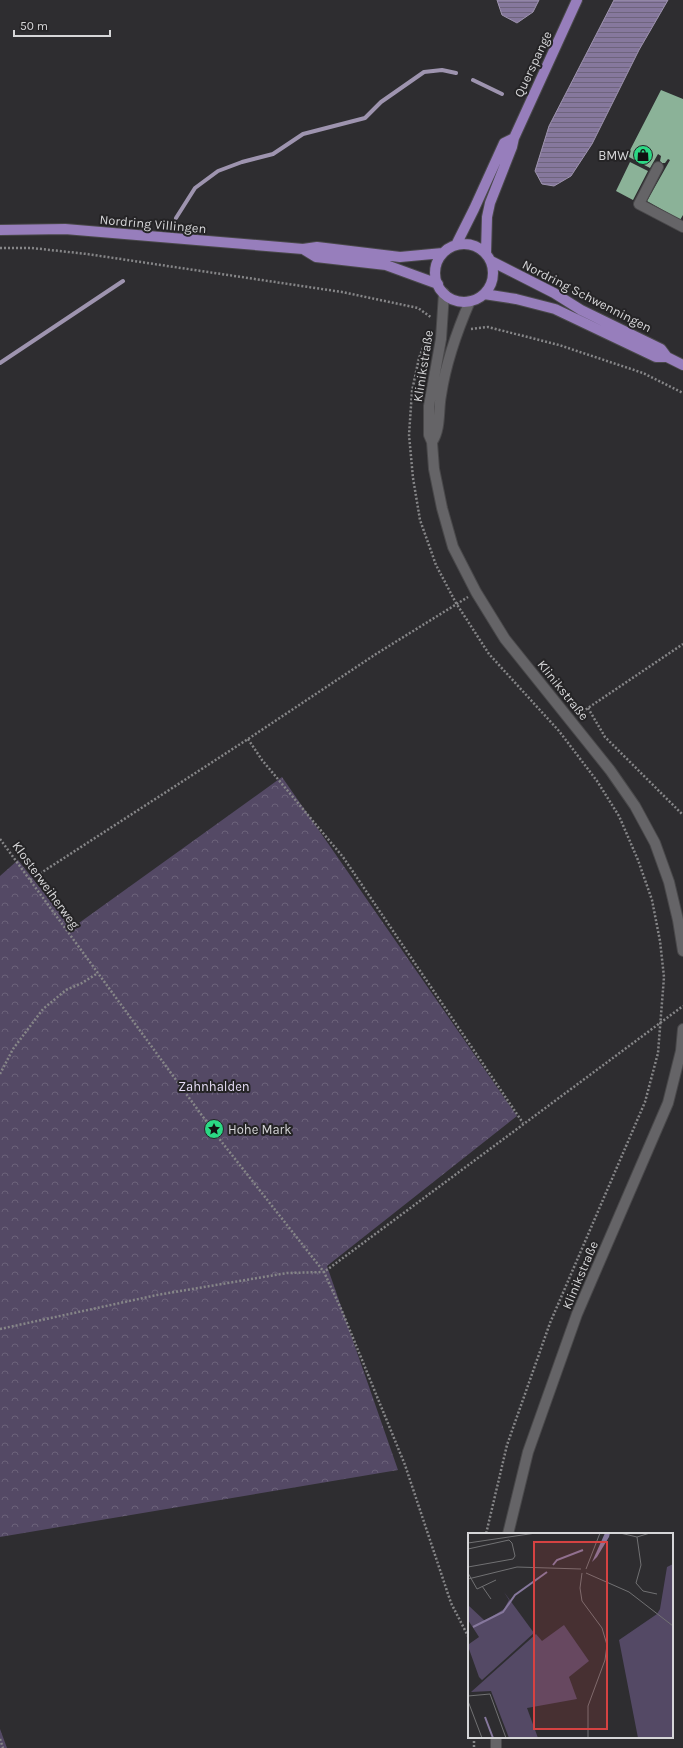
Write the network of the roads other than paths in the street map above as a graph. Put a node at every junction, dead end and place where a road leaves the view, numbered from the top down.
1 (577, 0) edge
2 (514, 138) junction
3 (658, 167) dead end
4 (683, 227) edge
5 (0, 230) edge
6 (456, 245) junction
7 (303, 249) junction
8 (443, 253) junction
9 (489, 257) junction
10 (438, 284) junction
11 (444, 293) junction
12 (484, 294) junction
13 (470, 301) junction
14 (667, 357) junction
15 (683, 365) edge
16 (432, 442) junction
17 (683, 951) edge
18 (683, 1029) edge
19 (508, 1533) edge

1 - 2 main road, Querspange
2 - 6 main road, Querspange
2 - 9 main road, Querspange
3 - 4 street
5 - 7 main road, Nordring Villingen
6 - 8 main road
6 - 9 main road
7 - 8 main road, Nordring Villingen
7 - 10 main road, Nordring Villingen
8 - 10 main road
9 - 12 main road
9 - 14 main road, Nordring Schwenningen
10 - 11 main road
11 - 13 main road
11 - 16 street, Klinikstraße
12 - 13 main road
12 - 14 main road, Nordring Schwenningen
13 - 16 street, Klinikstraße
14 - 15 main road, Nordring Schwenningen
16 - 17 street, Klinikstraße
18 - 19 street, Klinikstraße

